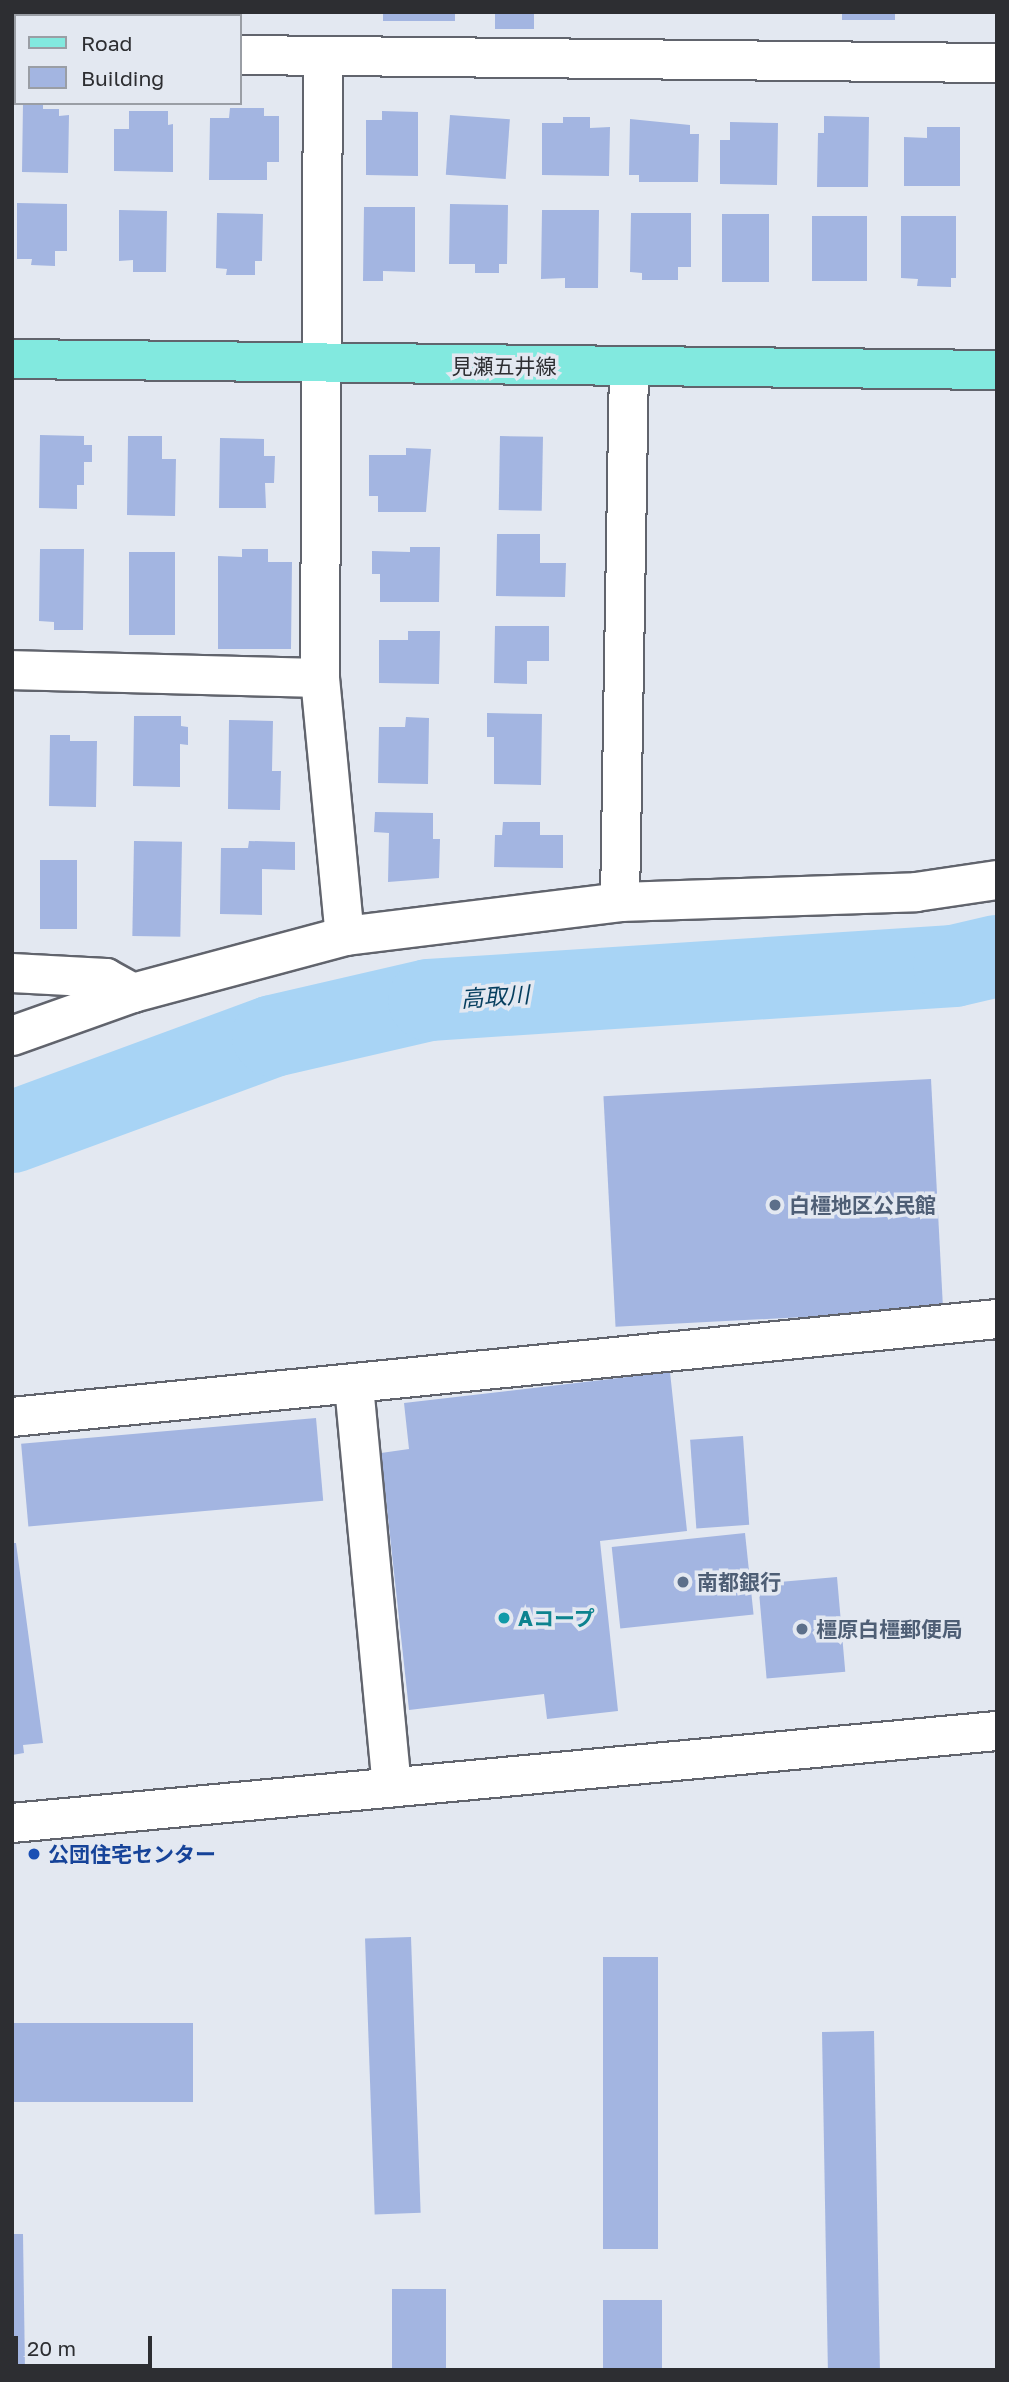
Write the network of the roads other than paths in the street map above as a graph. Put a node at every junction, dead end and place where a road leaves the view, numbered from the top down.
1 (242, 55) edge
2 (323, 56) junction
3 (997, 63) edge
4 (12, 359) edge
5 (324, 365) junction
6 (629, 367) junction
7 (997, 370) edge
8 (12, 670) edge
9 (320, 678) junction
10 (997, 880) edge
11 (620, 902) junction
12 (345, 936) junction
13 (12, 974) edge
14 (133, 993) junction
15 (12, 1036) edge
16 (997, 1319) edge
17 (354, 1387) junction
18 (12, 1417) edge
19 (997, 1731) edge
20 (391, 1787) junction
21 (12, 1823) edge

1 - 2 street
2 - 3 street
2 - 5 street
4 - 5 main road, 見瀬五井線
5 - 6 main road, 見瀬五井線
5 - 9 street
6 - 7 main road, 見瀬五井線
6 - 11 street
8 - 9 street
9 - 12 street
10 - 11 street
11 - 12 street
12 - 14 street
13 - 14 street
14 - 15 street
16 - 17 street
17 - 18 street
17 - 20 street
19 - 20 street
20 - 21 street

